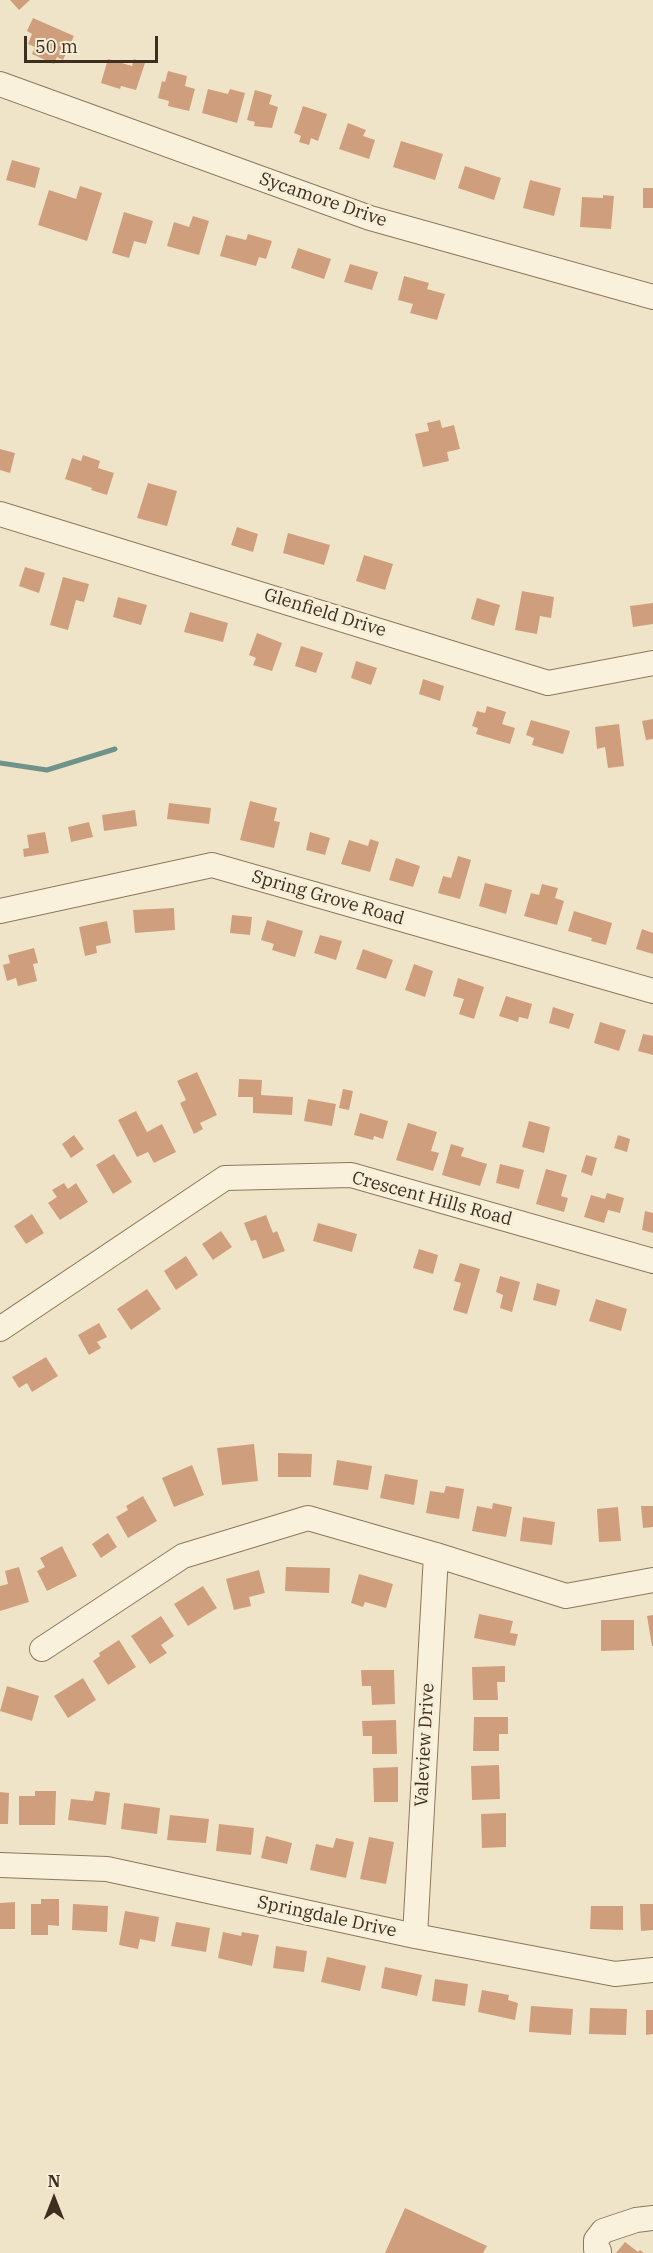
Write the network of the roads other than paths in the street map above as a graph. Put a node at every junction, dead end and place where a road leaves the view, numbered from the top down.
1 (0, 84) edge
2 (653, 297) edge
3 (0, 514) edge
4 (653, 663) edge
5 (0, 911) edge
6 (653, 992) edge
7 (653, 1261) edge
8 (0, 1329) edge
9 (436, 1555) junction
10 (653, 1580) edge
11 (42, 1649) dead end
12 (0, 1865) edge
13 (415, 1936) junction
14 (653, 1970) edge
15 (653, 2218) edge
16 (599, 2251) dead end

1 - 2 street, Sycamore Drive
3 - 4 street, Glenfield Drive
5 - 6 street, Spring Grove Road
7 - 8 street, Crescent Hills Road
9 - 10 street
9 - 11 street
9 - 13 street, Valeview Drive
12 - 13 street, Springdale Drive
13 - 14 street, Springdale Drive
15 - 16 street

